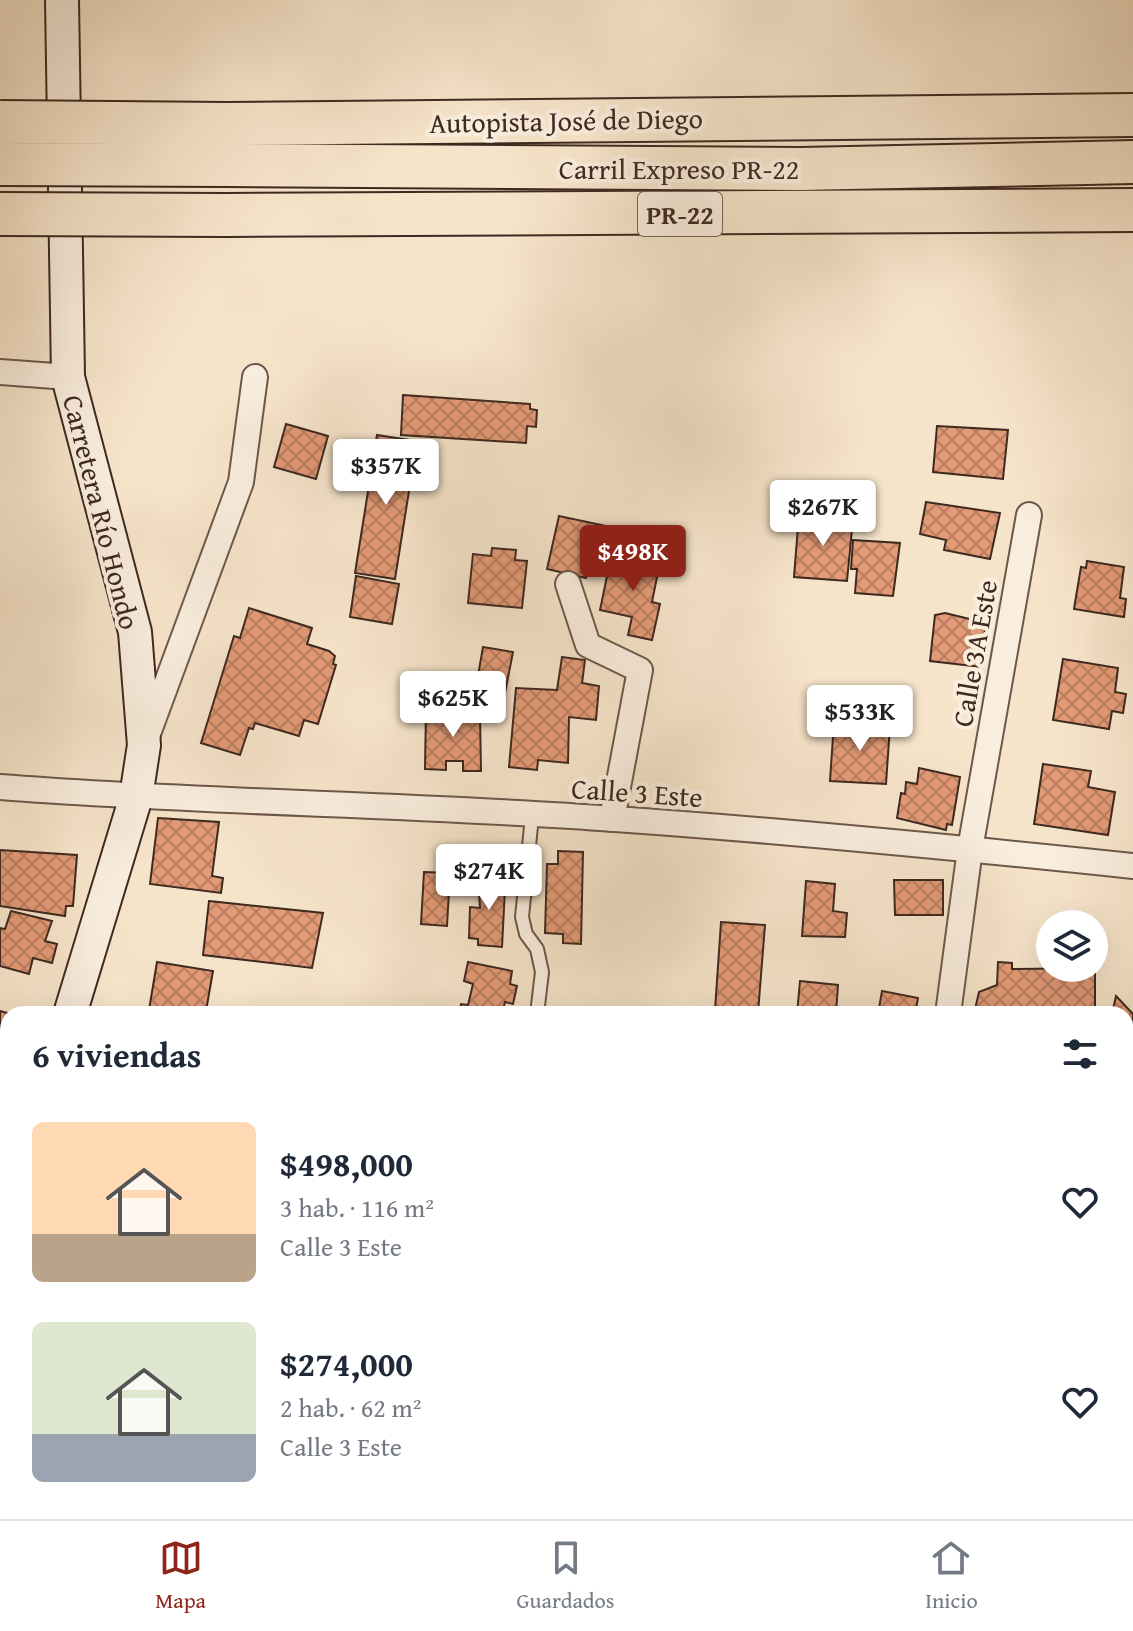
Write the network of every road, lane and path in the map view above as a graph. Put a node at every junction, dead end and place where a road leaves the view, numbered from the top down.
1 (62, 0) edge
2 (1133, 115) edge
3 (0, 122) edge
4 (1133, 162) edge
5 (0, 164) edge
6 (1133, 210) edge
7 (0, 214) edge
8 (0, 372) edge
9 (68, 377) junction
10 (255, 377) dead end
11 (1029, 515) dead end
12 (568, 584) dead end
13 (144, 745) junction
14 (0, 787) edge
15 (136, 797) junction
16 (532, 816) junction
17 (612, 819) junction
18 (970, 849) junction
19 (1133, 866) edge
20 (72, 1006) edge
21 (538, 1006) edge
22 (949, 1006) edge

1 - 9 street, Carretera Río Hondo
2 - 3 highway, Autopista José de Diego, bridge
4 - 5 highway, Carril Expreso PR-22, bridge
6 - 7 highway, PR-22, bridge
8 - 9 street
9 - 13 street, Carretera Río Hondo
10 - 13 street
11 - 18 street, Calle 3A Este
12 - 17 street
13 - 15 street, Carretera Río Hondo
14 - 15 street, Calle 3 Este
15 - 16 street, Calle 3 Este
15 - 20 street, Carretera Río Hondo
16 - 17 street, Calle 3 Este
16 - 21 lane
17 - 18 street, Calle 3 Este
18 - 19 street, Calle 3 Este
18 - 22 street, Calle 3A Este

